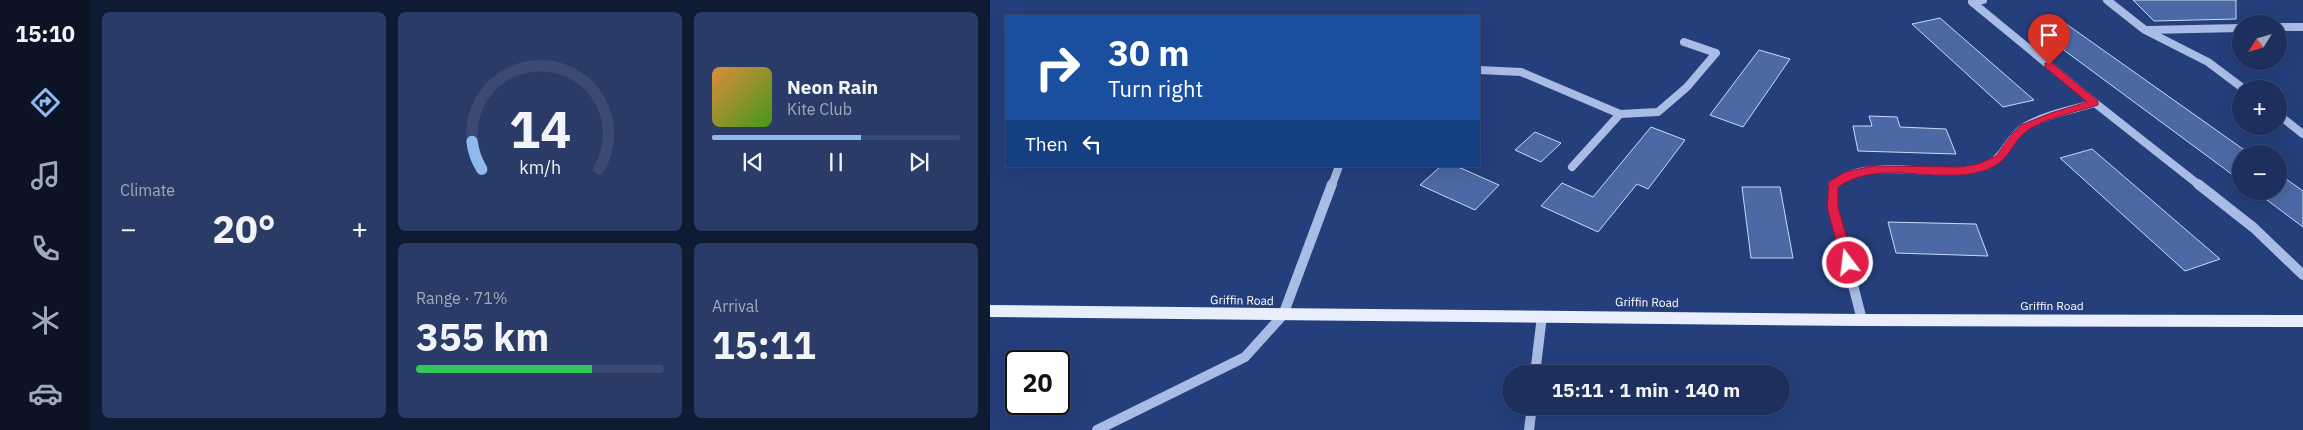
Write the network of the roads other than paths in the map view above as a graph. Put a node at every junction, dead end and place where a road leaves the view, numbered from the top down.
1 (1983, 0) edge
2 (2107, 0) edge
3 (2288, 27) edge
4 (2303, 27) edge
5 (2232, 28) edge
6 (2145, 30) junction
7 (1684, 42) dead end
8 (1480, 70) edge
9 (2232, 80) edge
10 (2095, 103) junction
11 (1620, 114) junction
12 (2287, 121) edge
13 (2303, 134) edge
14 (1339, 167) edge
15 (1572, 167) dead end
16 (2303, 275) edge
17 (990, 311) edge
18 (1283, 315) junction
19 (1542, 316) junction
20 (1862, 320) junction
21 (2303, 321) edge
22 (1536, 365) edge
23 (1531, 415) edge
24 (1097, 430) edge
25 (1529, 430) edge

1 - 10 street
2 - 6 street
3 - 4 street
5 - 6 street
6 - 9 street
7 - 11 street
8 - 11 street
10 - 16 street
10 - 20 street
11 - 15 street
12 - 13 street
14 - 18 street
17 - 18 main road, Griffin Road
18 - 19 main road, Griffin Road
18 - 24 lane
19 - 20 main road, Griffin Road
19 - 22 street
20 - 21 main road, Griffin Road
23 - 25 street

